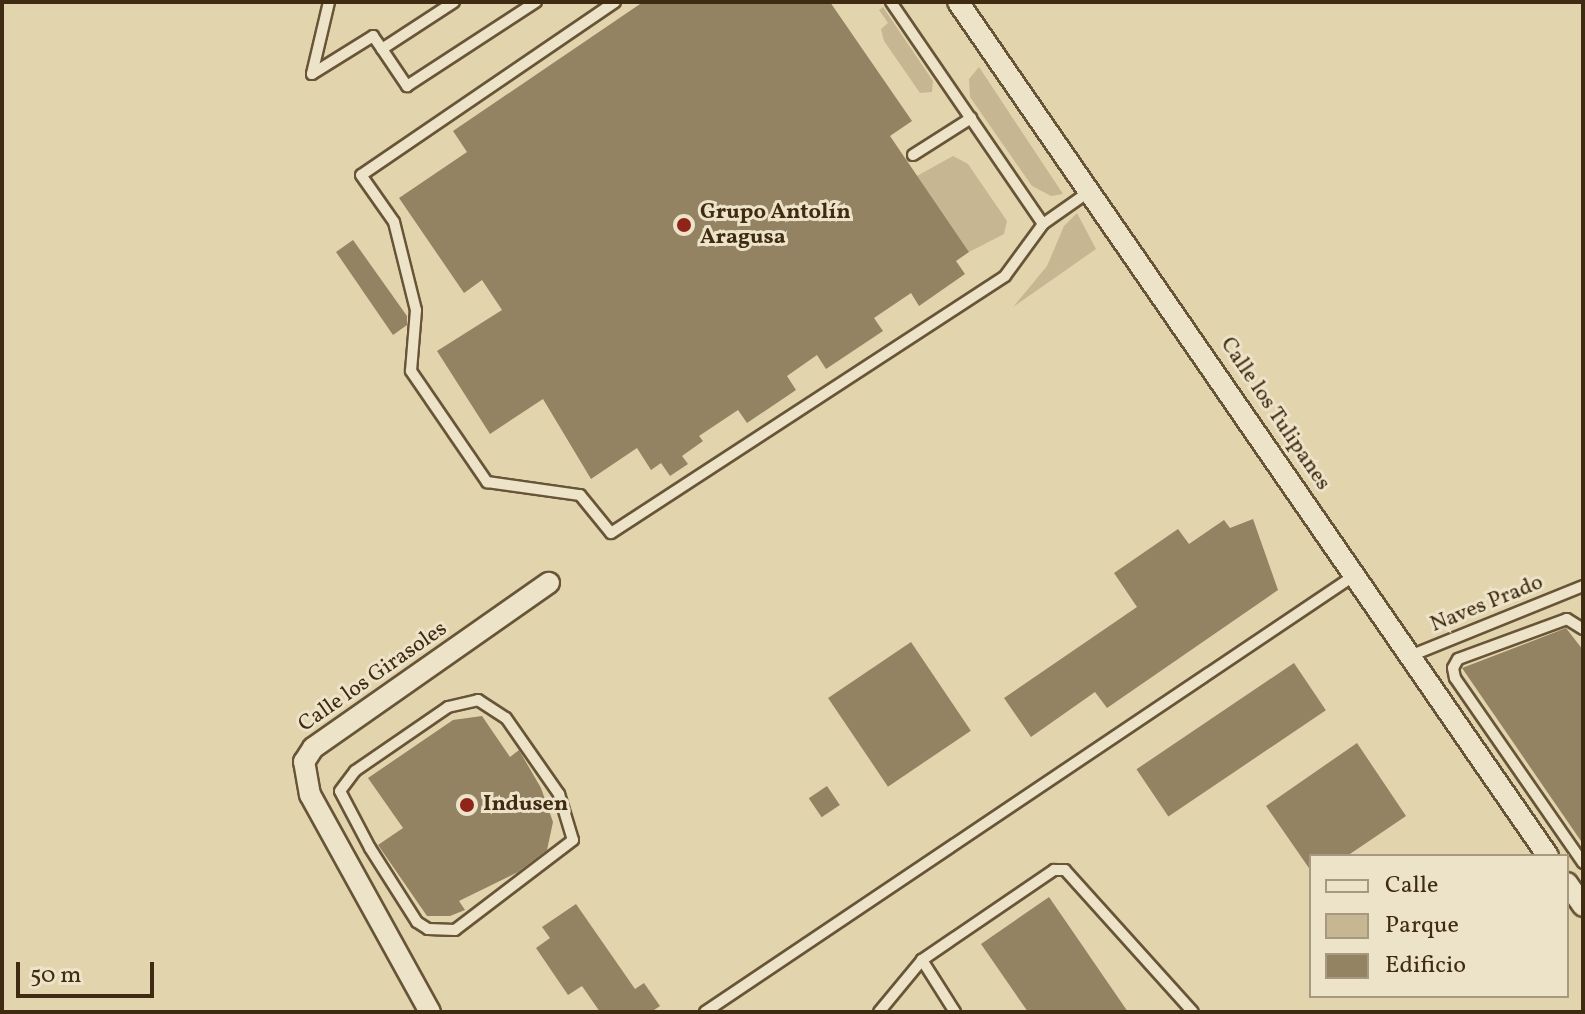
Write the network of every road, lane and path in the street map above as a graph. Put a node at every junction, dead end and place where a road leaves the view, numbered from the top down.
1 (329, 2) edge
2 (454, 2) edge
3 (536, 2) edge
4 (615, 2) edge
5 (891, 2) edge
6 (958, 2) edge
7 (382, 49) junction
8 (971, 118) junction
9 (913, 155) dead end
10 (1090, 191) junction
11 (1043, 224) junction
12 (1355, 575) junction
13 (549, 583) dead end
14 (1581, 590) edge
15 (1583, 629) edge
16 (1410, 656) junction
17 (340, 804) joint
18 (1547, 854) edge
19 (1583, 863) edge
20 (1569, 886) edge
21 (1583, 906) edge
22 (922, 960) junction
23 (430, 1012) edge
24 (705, 1012) edge
25 (879, 1012) edge
26 (955, 1012) edge
27 (1193, 1012) edge

1 - 7 lane
2 - 7 lane
3 - 7 lane
4 - 11 lane
5 - 8 lane
6 - 10 street, Calle los Tulipanes
8 - 9 lane
8 - 11 lane
10 - 11 lane
10 - 12 street, Calle los Tulipanes
12 - 16 street, Calle los Tulipanes
12 - 24 lane
13 - 23 street, Calle los Girasoles
14 - 16 lane, Naves Prado
15 - 19 lane
16 - 18 street, Calle los Tulipanes
17 - 17 lane
20 - 21 street
22 - 25 lane
22 - 26 lane
22 - 27 lane

